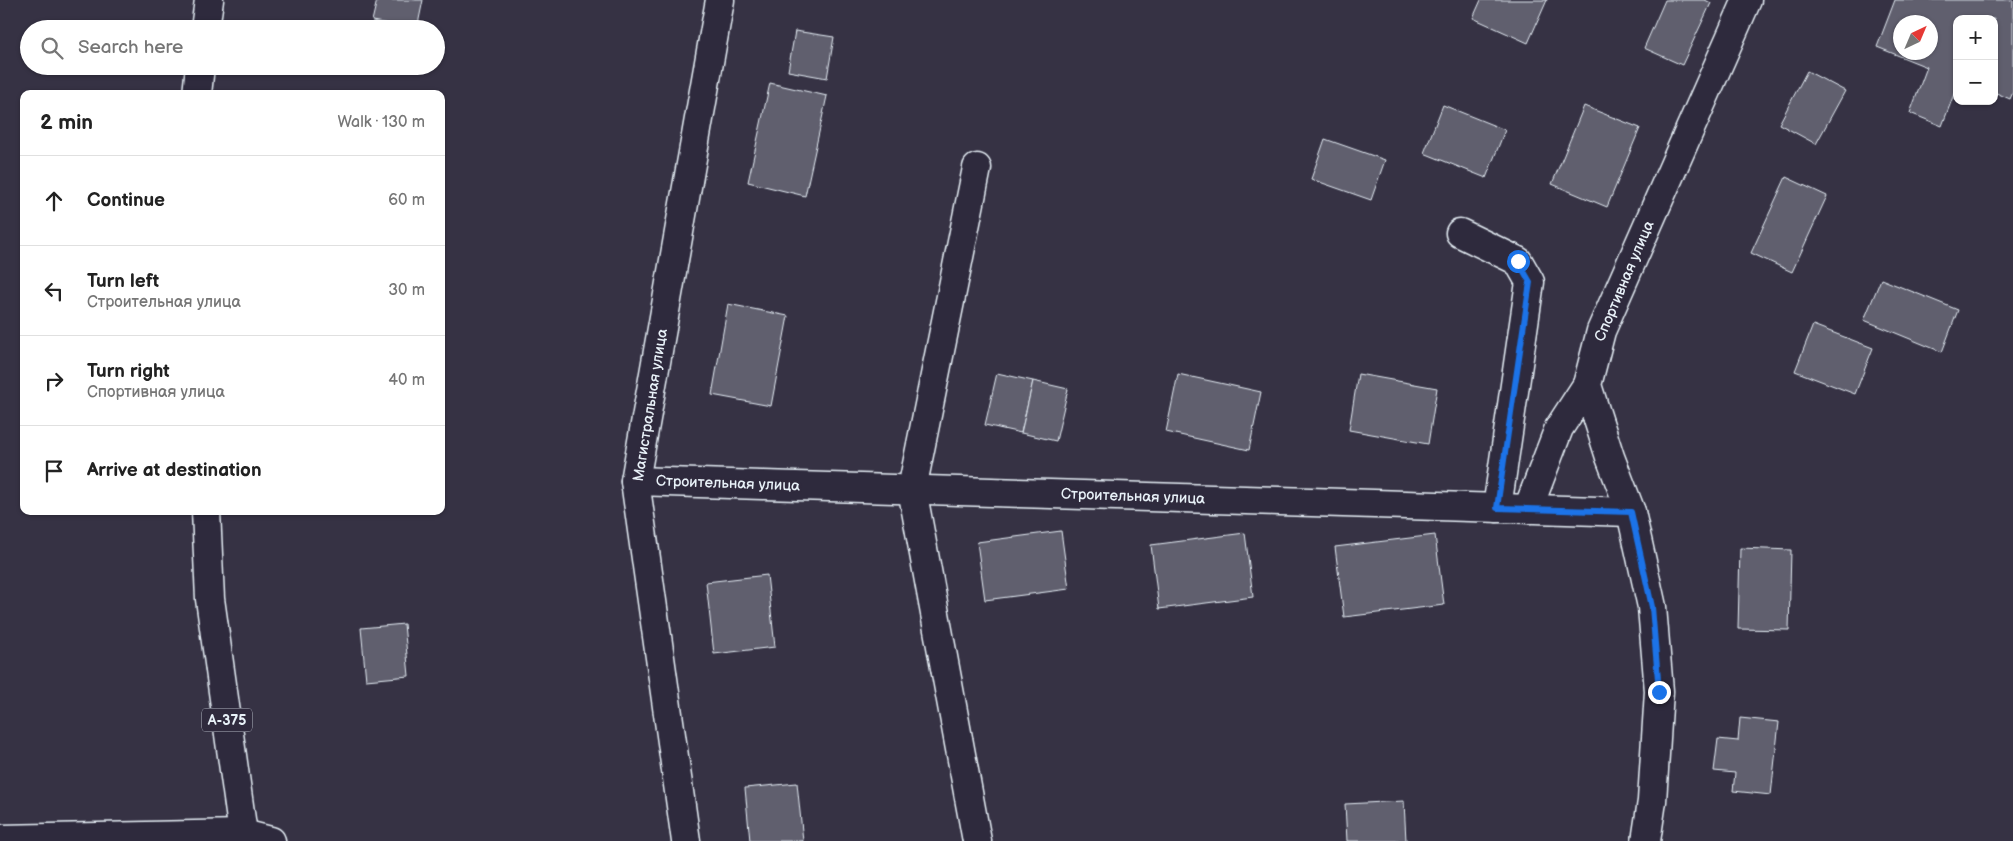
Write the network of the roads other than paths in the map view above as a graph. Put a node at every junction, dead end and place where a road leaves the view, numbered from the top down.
1 (208, 0) edge
2 (720, 0) edge
3 (1748, 0) edge
4 (206, 20) edge
5 (199, 75) edge
6 (197, 90) edge
7 (977, 168) dead end
8 (1460, 233) dead end
9 (1586, 385) junction
10 (635, 480) junction
11 (912, 489) junction
12 (1497, 508) junction
13 (1528, 509) junction
14 (1631, 512) junction
15 (206, 515) edge
16 (244, 838) edge
17 (0, 839) edge
18 (271, 841) edge
19 (686, 841) edge
20 (977, 841) edge
21 (1646, 841) edge

1 - 4 main road
2 - 10 main road, Магистральная улица
3 - 9 main road, Спортивная улица
5 - 6 main road
7 - 11 main road
8 - 12 main road
9 - 13 main road, Спортивная улица
9 - 14 main road
10 - 11 main road, Строительная улица
10 - 19 main road, Магистральная улица
11 - 12 main road, Строительная улица
11 - 20 main road
12 - 13 main road, Строительная улица
13 - 14 main road, Строительная улица
14 - 21 main road
15 - 16 main road, А-375
16 - 17 main road
16 - 18 main road

